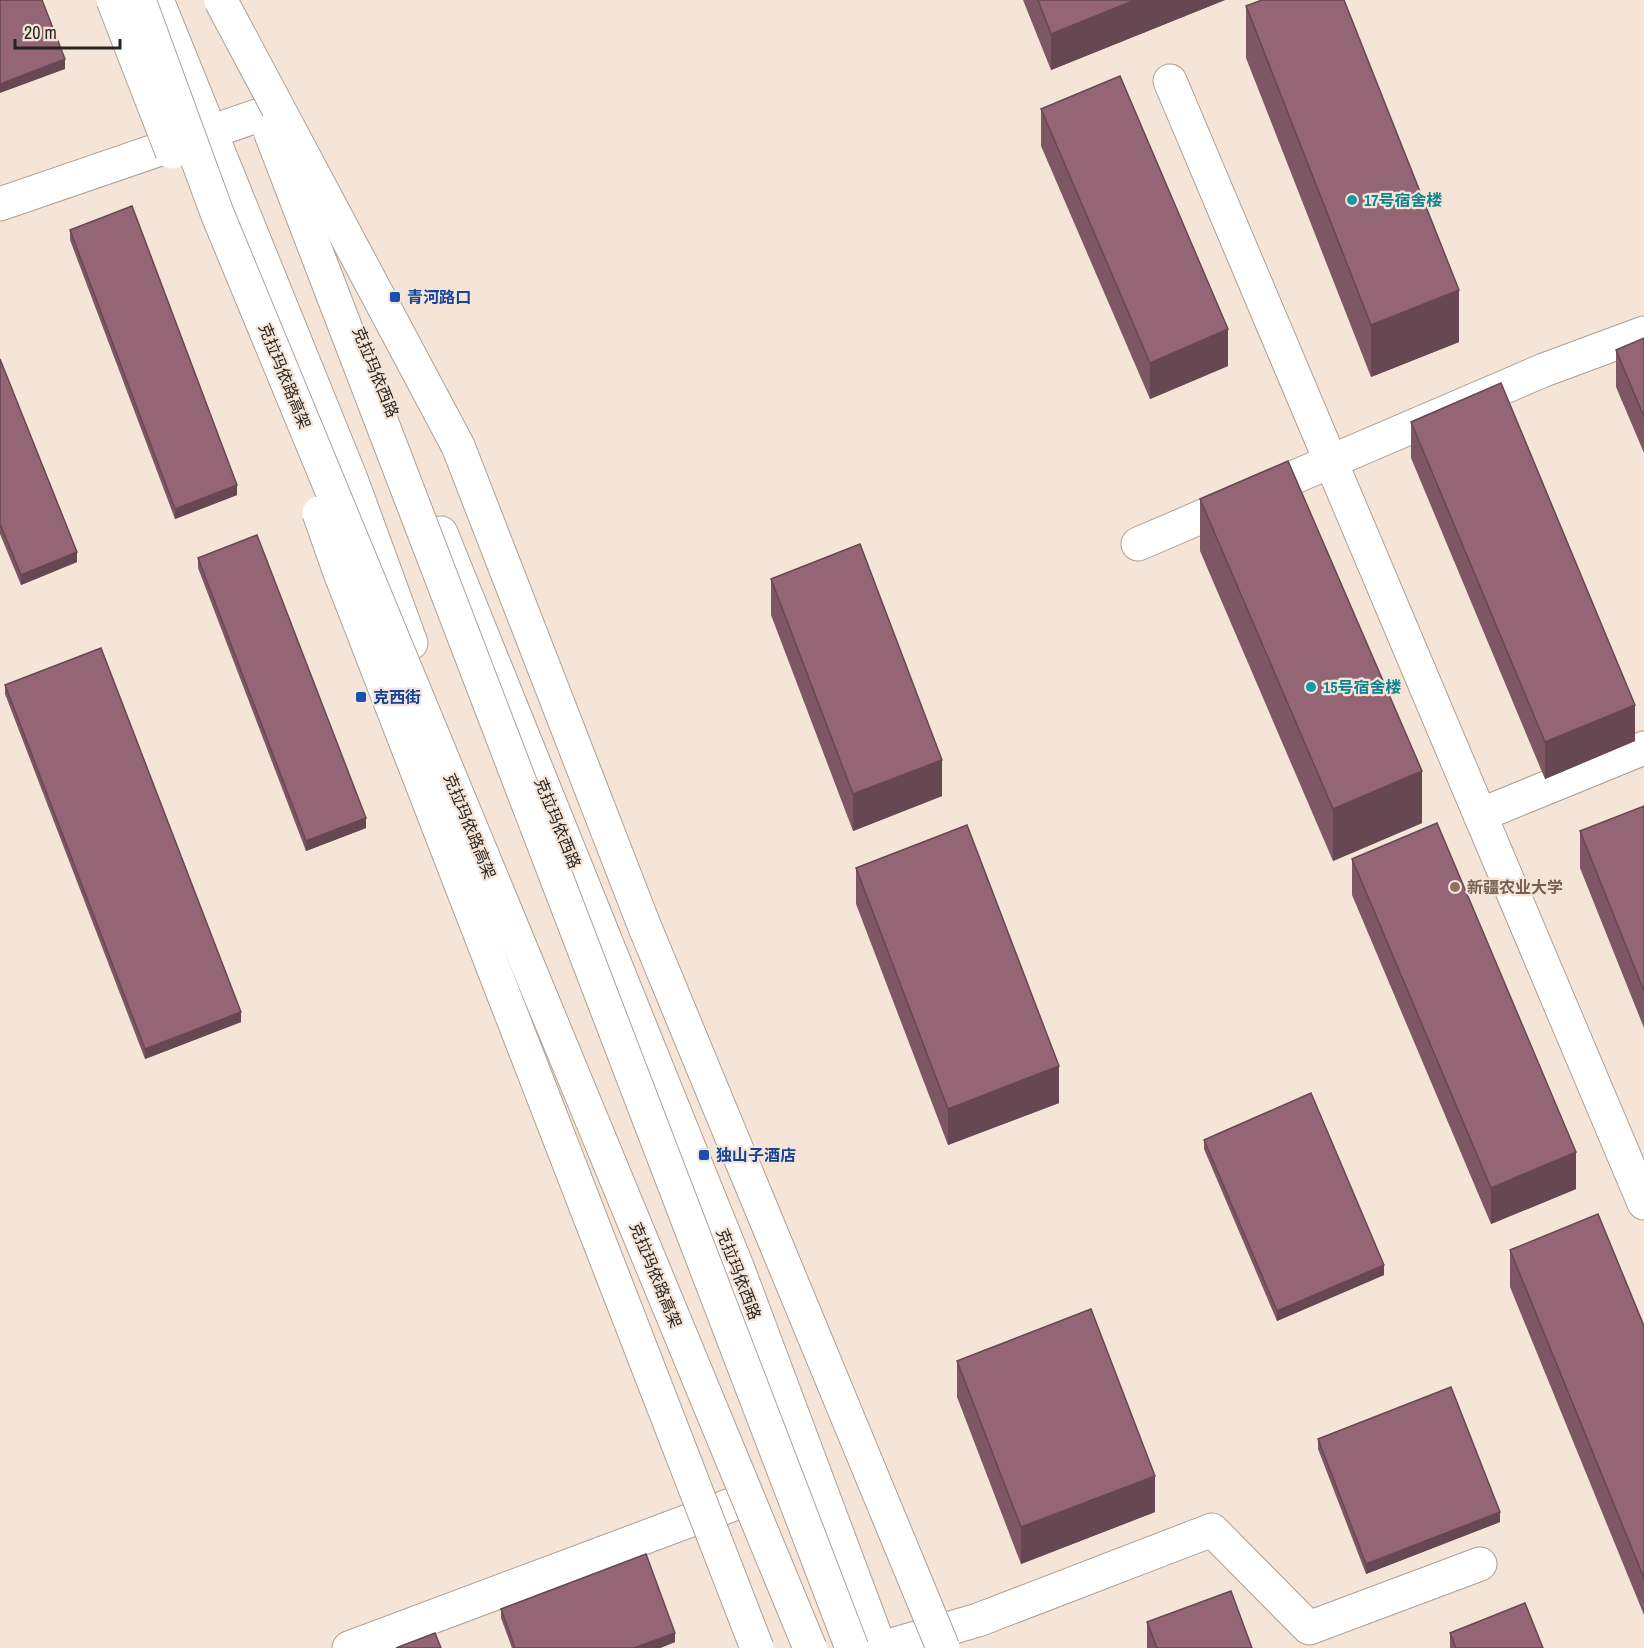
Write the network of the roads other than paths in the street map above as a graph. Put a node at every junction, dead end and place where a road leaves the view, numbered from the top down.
1 (112, 0) edge
2 (139, 0) edge
3 (157, 0) edge
4 (223, 0) edge
5 (1170, 81) dead end
6 (271, 111) junction
7 (210, 131) junction
8 (0, 204) edge
9 (217, 213) junction
10 (1644, 333) edge
11 (1331, 462) junction
12 (1138, 544) dead end
13 (339, 570) junction
14 (1644, 748) edge
15 (1480, 815) junction
16 (1636, 1163) edge
17 (1644, 1203) edge
18 (739, 1502) junction
19 (1480, 1564) dead end
20 (1312, 1638) edge
21 (349, 1648) edge
22 (757, 1648) edge
23 (801, 1648) edge
24 (810, 1648) edge
25 (852, 1648) edge
26 (881, 1648) edge
27 (943, 1648) edge

1 - 13 main road, bridge
2 - 9 main road, 克拉玛依路高架, bridge
3 - 7 main road
4 - 6 main road, 克拉玛依西路
4 - 25 main road, bridge
4 - 27 main road, bridge
5 - 11 main road
6 - 7 main road
6 - 26 main road, 克拉玛依西路
7 - 8 main road
7 - 18 main road
9 - 13 main road, bridge
9 - 24 main road, 克拉玛依路高架, bridge
10 - 11 main road
11 - 12 main road
11 - 15 main road
13 - 22 main road, bridge
14 - 15 main road
15 - 16 main road
16 - 17 main road
18 - 21 main road
18 - 23 main road
19 - 20 main road
20 - 26 main road

